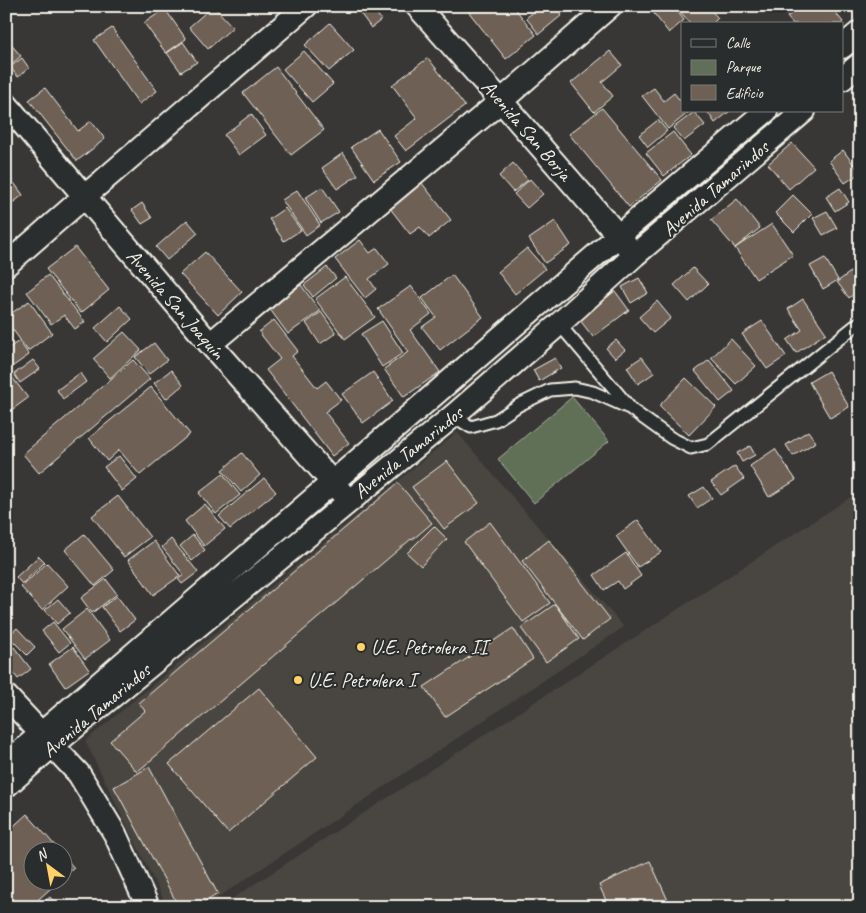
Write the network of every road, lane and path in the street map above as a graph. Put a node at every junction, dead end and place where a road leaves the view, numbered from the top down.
1 (306, 6) edge
2 (416, 6) edge
3 (610, 6) edge
4 (860, 32) edge
5 (844, 45) edge
6 (860, 64) edge
7 (844, 76) edge
8 (501, 100) junction
9 (6, 104) edge
10 (765, 112) edge
11 (803, 112) edge
12 (84, 197) junction
13 (618, 236) junction
14 (635, 255) junction
15 (6, 265) edge
16 (860, 322) edge
17 (559, 324) junction
18 (210, 344) junction
19 (632, 410) junction
20 (453, 416) junction
21 (332, 482) junction
22 (348, 501) junction
23 (6, 696) edge
24 (46, 739) junction
25 (6, 764) edge
26 (6, 786) edge
27 (148, 907) edge

1 - 12 street
2 - 8 street, Avenida San Borja
3 - 8 street
4 - 5 street
6 - 7 street
8 - 13 street, Avenida San Borja
8 - 18 street
9 - 12 street, Avenida San Joaquín
10 - 13 street, Avenida Tamarindos
11 - 14 street, Avenida Tamarindos
12 - 15 street
12 - 18 street, Avenida San Joaquín
13 - 14 street, Avenida San Borja
13 - 21 street, Avenida Tamarindos
14 - 17 street, Avenida Tamarindos
16 - 19 lane
17 - 19 lane
17 - 20 street, Avenida Tamarindos
18 - 21 street, Avenida San Joaquín
19 - 20 lane
20 - 22 street, Avenida Tamarindos
21 - 22 street, Avenida San Joaquín
21 - 24 street, Avenida Tamarindos
22 - 24 street, Avenida Tamarindos
23 - 24 street
24 - 25 street, Avenida Tamarindos
24 - 26 street, Avenida Tamarindos
24 - 27 street

